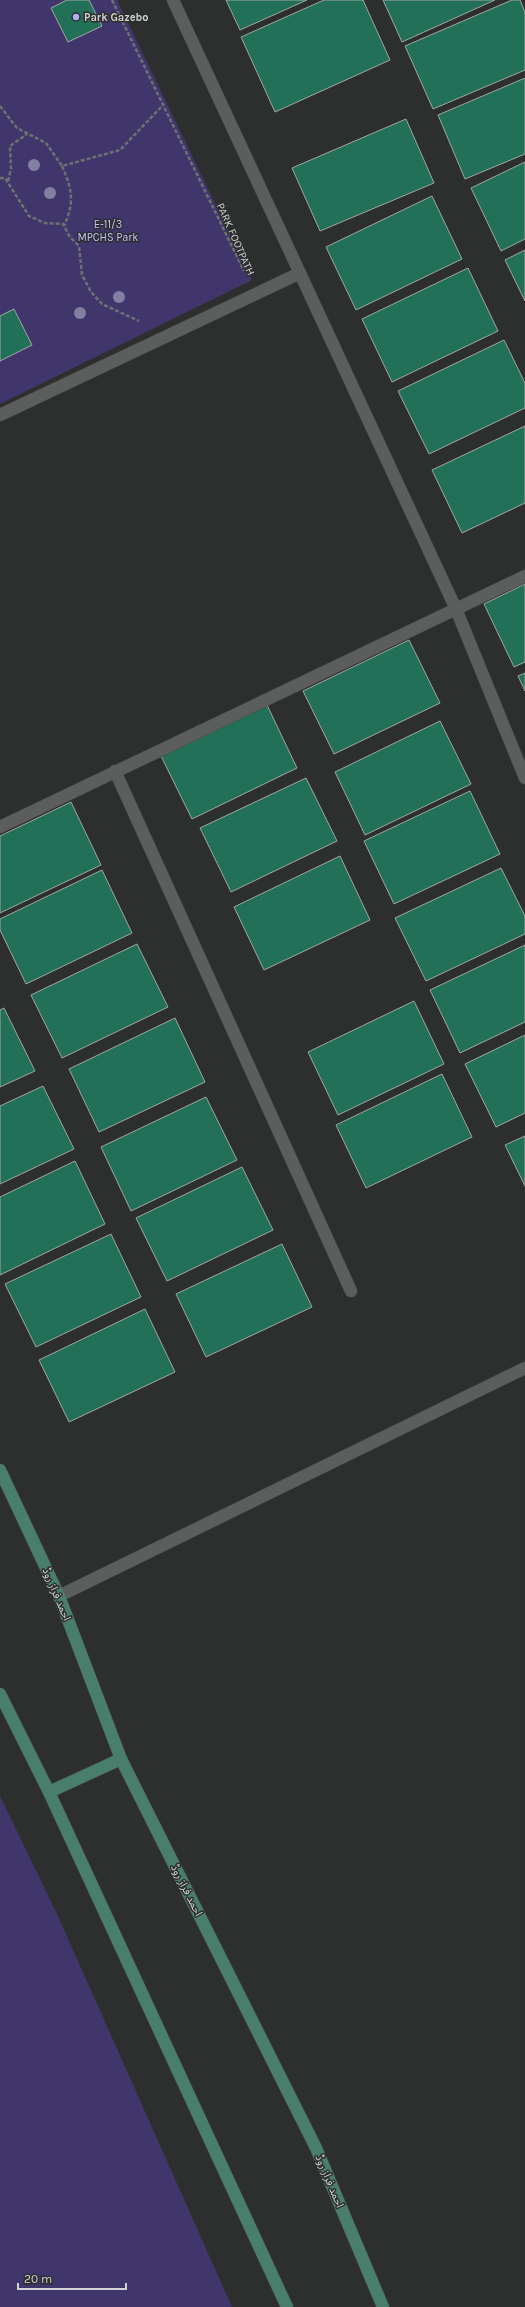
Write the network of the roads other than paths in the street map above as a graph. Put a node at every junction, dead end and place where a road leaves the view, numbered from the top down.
1 (173, 0) edge
2 (300, 273) junction
3 (0, 415) edge
4 (525, 576) edge
5 (456, 609) junction
6 (115, 771) junction
7 (525, 778) edge
8 (0, 827) edge
9 (351, 1292) dead end
10 (525, 1368) edge
11 (0, 1470) edge
12 (59, 1596) junction
13 (0, 1694) edge
14 (121, 1759) junction
15 (49, 1792) junction
16 (287, 2307) edge
17 (383, 2307) edge

1 - 2 street
2 - 3 street
2 - 5 street
4 - 5 street
5 - 6 street
5 - 7 street
6 - 8 street
6 - 9 street
10 - 12 street
11 - 12 main road, احمد فراز روڈ
12 - 14 main road, احمد فراز روڈ
13 - 15 main road
14 - 15 main road
14 - 17 main road, احمد فراز روڈ
15 - 16 main road

